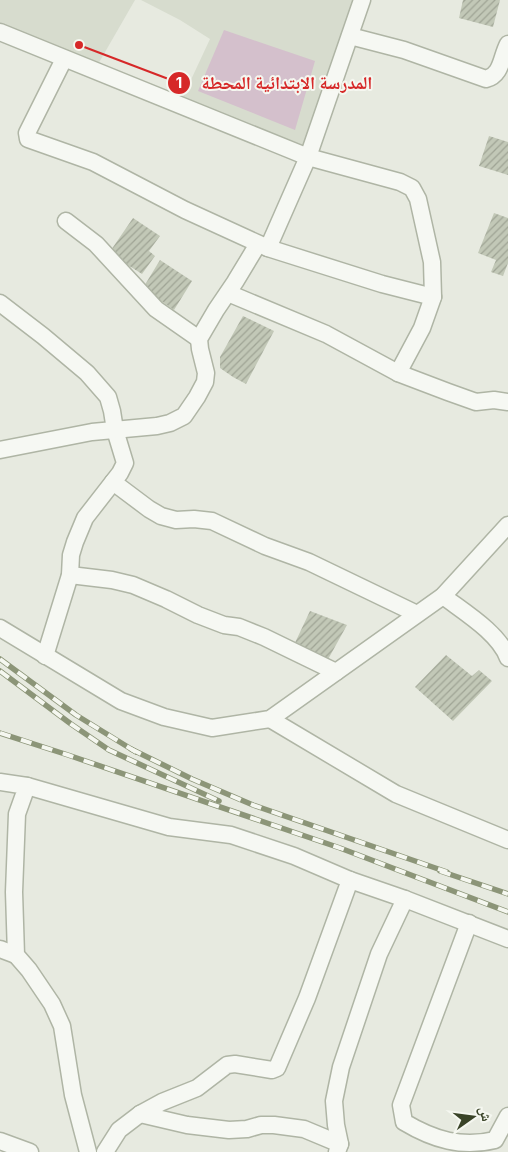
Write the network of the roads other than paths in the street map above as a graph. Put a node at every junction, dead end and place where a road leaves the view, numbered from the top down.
1 (362, 0) edge
2 (0, 32) edge
3 (350, 36) junction
4 (508, 44) edge
5 (64, 59) junction
6 (308, 157) junction
7 (66, 221) dead end
8 (263, 246) junction
9 (228, 293) junction
10 (433, 297) junction
11 (0, 303) edge
12 (199, 339) junction
13 (398, 373) junction
14 (508, 402) edge
15 (115, 430) junction
16 (0, 450) edge
17 (113, 482) junction
18 (508, 525) edge
19 (70, 575) junction
20 (443, 596) junction
21 (417, 614) junction
22 (0, 628) edge
23 (45, 656) junction
24 (508, 658) edge
25 (336, 672) junction
26 (270, 719) junction
27 (0, 782) edge
28 (27, 786) junction
29 (508, 840) edge
30 (350, 880) junction
31 (405, 899) junction
32 (469, 923) junction
33 (508, 939) edge
34 (0, 949) edge
35 (16, 955) junction
36 (140, 1114) junction
37 (508, 1116) edge
38 (0, 1141) edge
39 (339, 1148) edge
40 (30, 1152) edge
41 (88, 1152) edge
42 (105, 1152) edge

1 - 3 street
2 - 5 street
3 - 4 street
3 - 6 street
5 - 6 street
5 - 8 street
6 - 8 street
6 - 10 street
7 - 12 street
8 - 9 street
8 - 10 street
9 - 12 street
9 - 13 street
10 - 13 street
11 - 15 street
12 - 15 street
13 - 14 street
15 - 16 street
15 - 17 street
17 - 19 street
17 - 21 street
18 - 20 street
19 - 23 street
19 - 25 street
20 - 21 street
20 - 24 street
21 - 25 street
22 - 23 street
23 - 26 street
25 - 26 street
26 - 29 street
27 - 28 street
28 - 30 street
28 - 35 street
30 - 31 street
30 - 36 street
31 - 32 street
31 - 39 street
32 - 33 street
32 - 37 street
34 - 35 street
35 - 41 street
36 - 39 street
36 - 42 street
38 - 40 street

